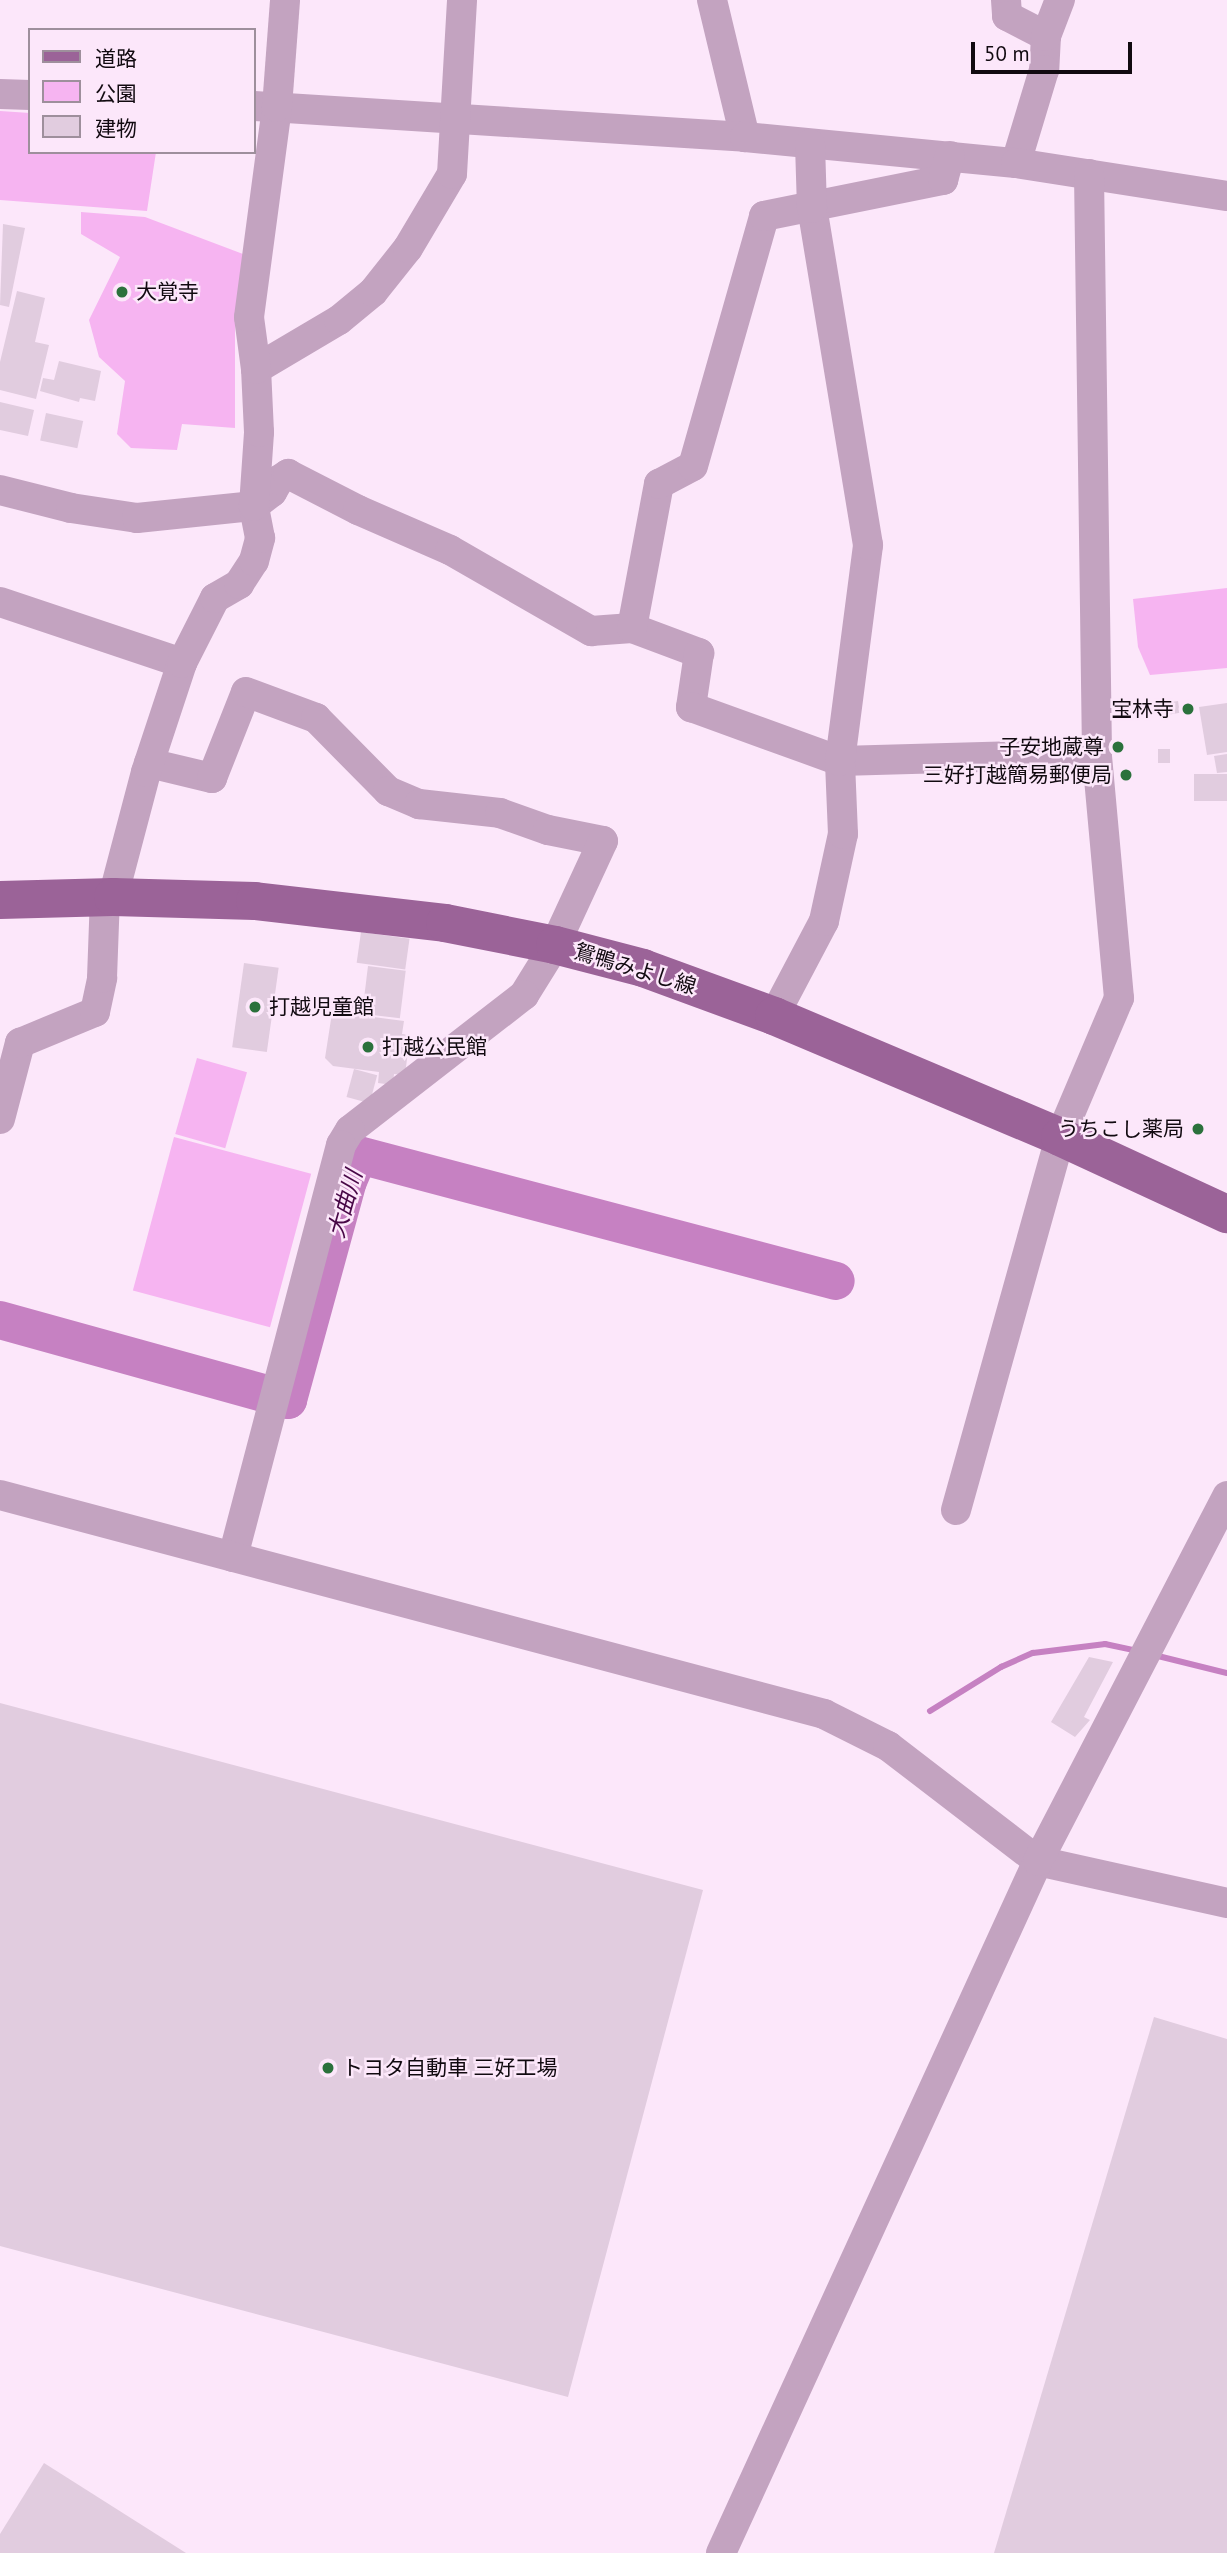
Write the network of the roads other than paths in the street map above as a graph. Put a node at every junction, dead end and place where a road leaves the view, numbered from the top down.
1 (285, 0) edge
2 (462, 0) edge
3 (712, 0) edge
4 (1006, 0) edge
5 (1060, 0) edge
6 (1046, 36) junction
7 (0, 94) edge
8 (28, 95) edge
9 (265, 106) edge
10 (455, 118) junction
11 (745, 137) junction
12 (810, 144) junction
13 (950, 156) junction
14 (1016, 163) junction
15 (1089, 174) junction
16 (1227, 196) edge
17 (812, 208) junction
18 (256, 369) junction
19 (0, 489) edge
20 (254, 506) junction
21 (0, 602) edge
22 (632, 628) junction
23 (182, 663) junction
24 (1097, 754) junction
25 (840, 761) junction
26 (149, 763) junction
27 (109, 897) junction
28 (0, 900) edge
29 (555, 945) junction
30 (774, 1016) junction
31 (0, 1119) edge
32 (1060, 1137) junction
33 (1227, 1214) edge
34 (0, 1495) edge
35 (1227, 1496) edge
36 (956, 1510) dead end
37 (233, 1557) junction
38 (1038, 1861) junction
39 (1227, 1903) edge
40 (721, 2553) edge

1 - 9 street
2 - 10 street
3 - 11 street
4 - 6 street
5 - 6 street
6 - 14 street
7 - 8 street
9 - 10 street
9 - 18 street
10 - 11 street
10 - 18 street
11 - 12 street
12 - 13 street
12 - 17 street
13 - 14 street
13 - 17 street
14 - 15 street
15 - 16 street
15 - 24 street
17 - 22 street
17 - 25 street
18 - 20 street
19 - 20 street
20 - 22 street
20 - 23 street
21 - 23 street
22 - 25 street
23 - 26 street
24 - 25 street
24 - 32 street
25 - 30 street
26 - 27 street
26 - 29 street
27 - 28 main road, 鴛鴨みよし線
27 - 29 main road, 鴛鴨みよし線
27 - 31 street
29 - 30 main road, 鴛鴨みよし線
29 - 37 street
30 - 32 main road, 鴛鴨みよし線
32 - 33 main road, 鴛鴨みよし線
32 - 36 street
34 - 37 street
35 - 38 street
37 - 38 street
38 - 39 street
38 - 40 street

